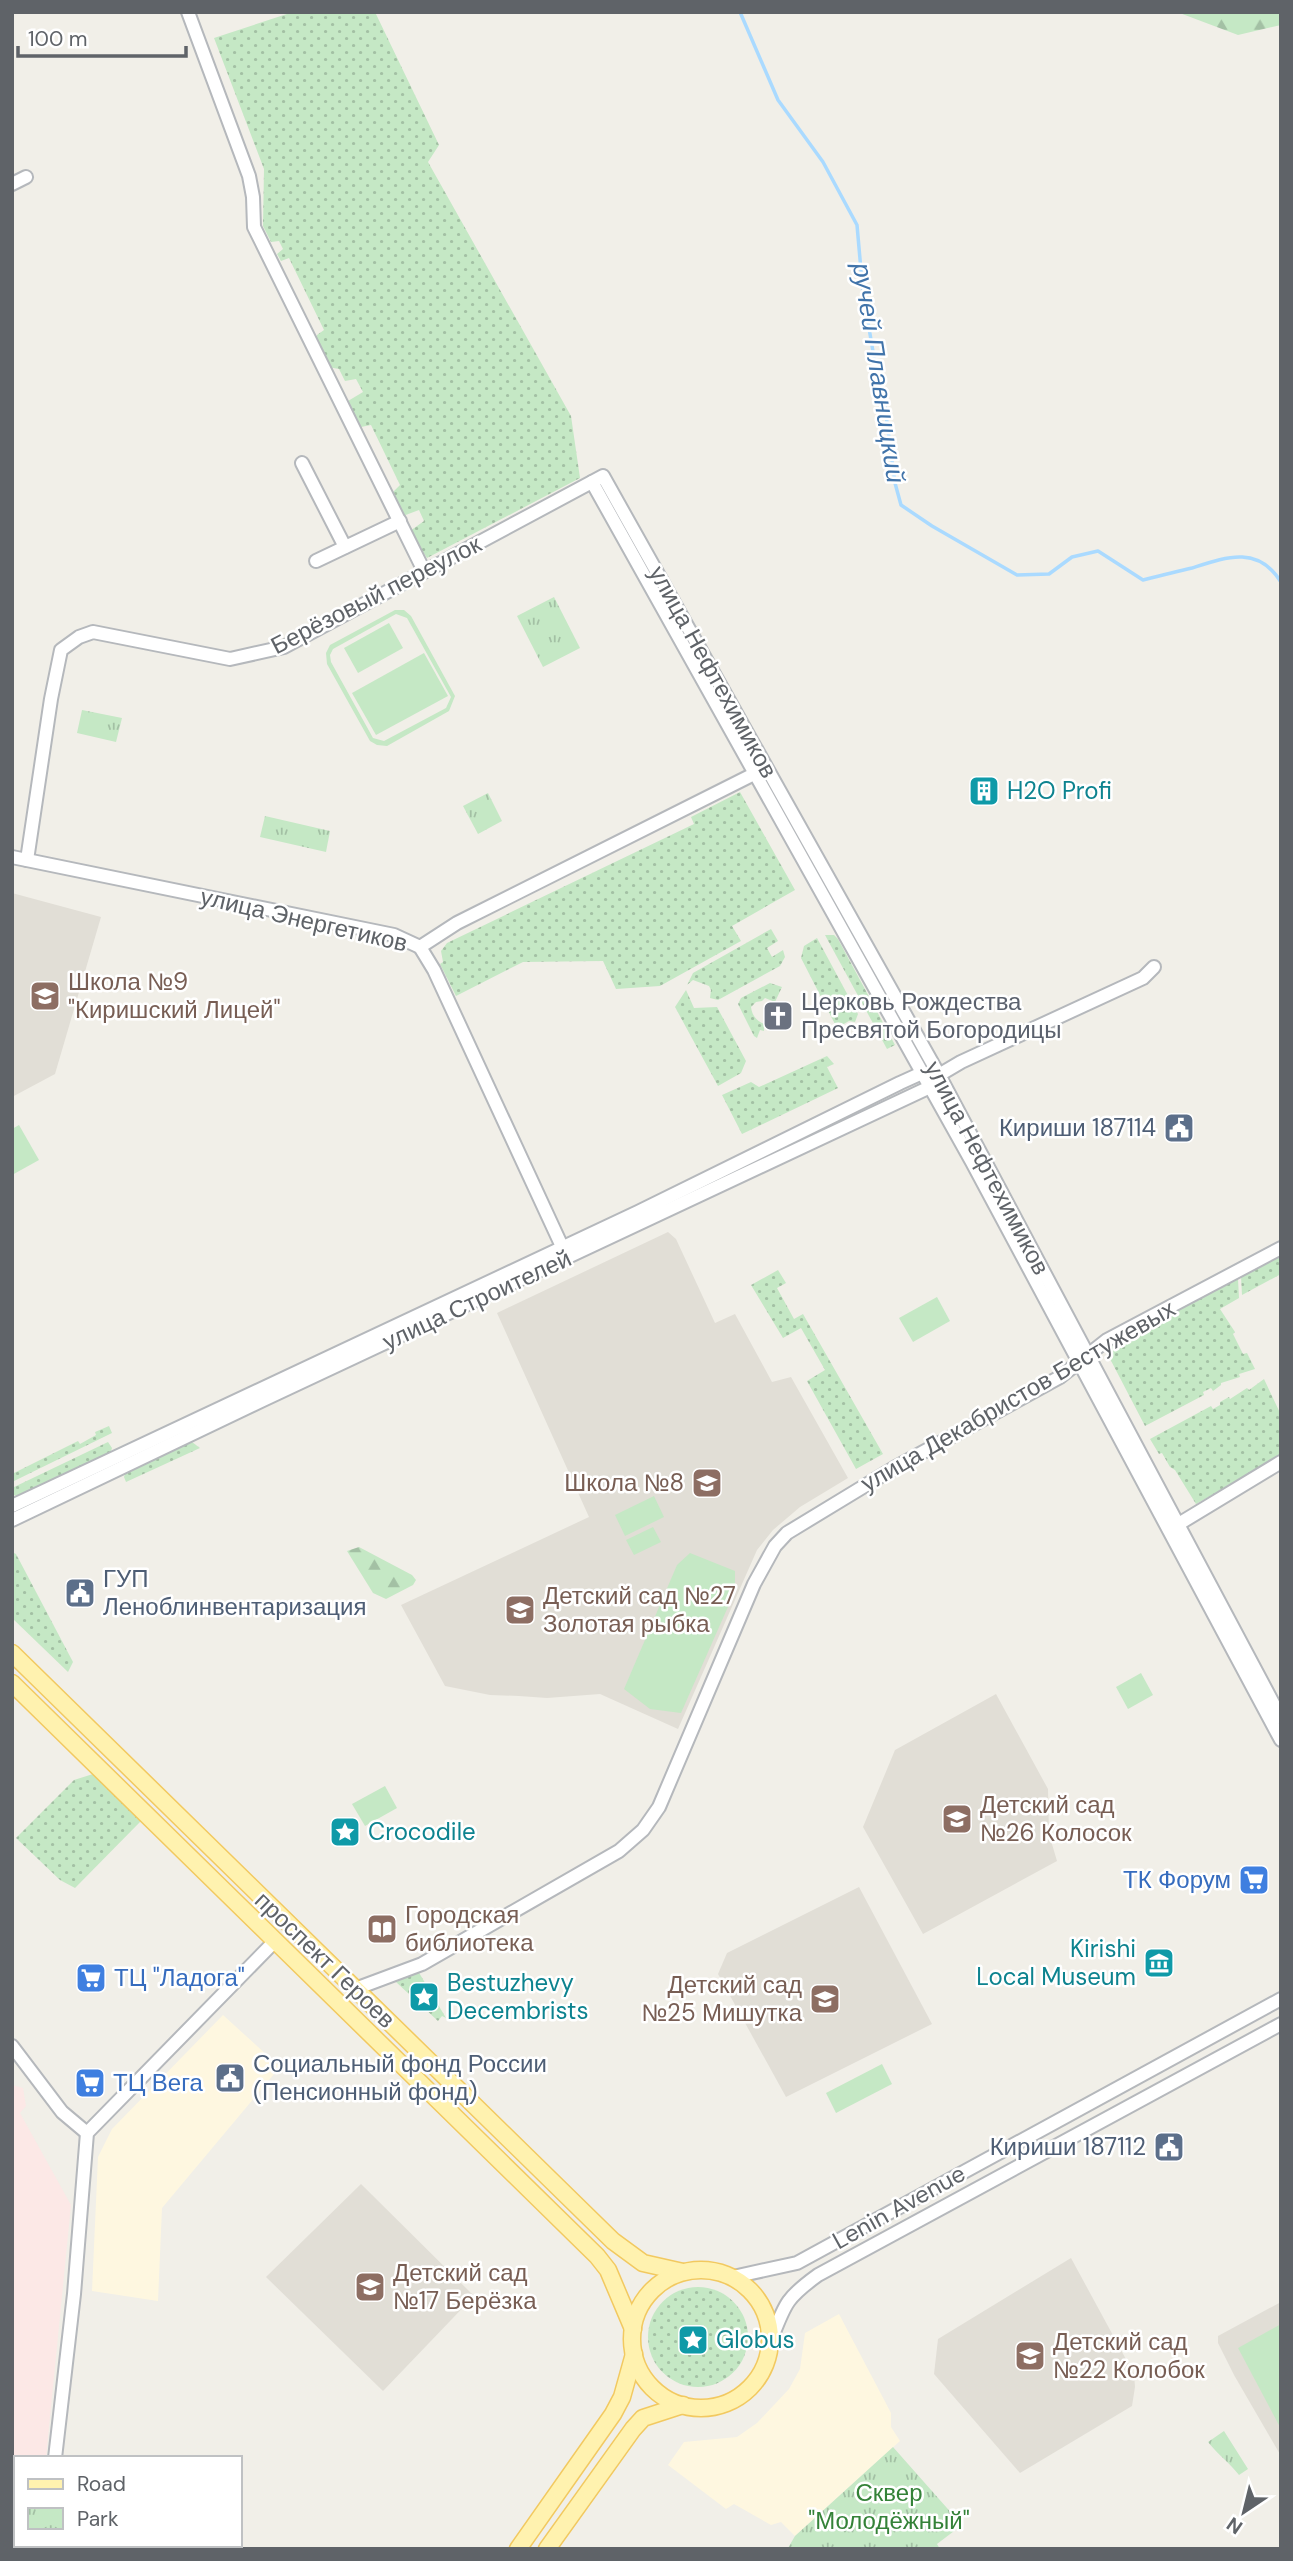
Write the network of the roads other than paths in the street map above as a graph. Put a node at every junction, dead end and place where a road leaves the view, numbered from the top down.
1 (188, 12) edge
2 (26, 177) dead end
3 (12, 184) edge
4 (302, 463) dead end
5 (598, 479) joint
6 (401, 521) junction
7 (345, 547) junction
8 (316, 561) dead end
9 (424, 571) junction
10 (761, 770) junction
11 (12, 857) edge
12 (27, 860) junction
13 (420, 947) junction
14 (1154, 967) dead end
15 (922, 1073) junction
16 (939, 1075) junction
17 (930, 1087) junction
18 (1281, 1248) edge
19 (564, 1252) junction
20 (1083, 1359) junction
21 (1281, 1462) edge
22 (12, 1506) edge
23 (12, 1520) edge
24 (1177, 1525) junction
25 (12, 1653) edge
26 (12, 1683) edge
27 (1281, 1718) edge
28 (1281, 1740) edge
29 (275, 1941) junction
30 (355, 1989) junction
31 (1281, 1999) edge
32 (1281, 2024) edge
33 (12, 2046) edge
34 (87, 2133) junction
35 (683, 2272) junction
36 (733, 2277) junction
37 (632, 2329) junction
38 (771, 2340) junction
39 (634, 2354) junction
40 (683, 2405) junction
41 (55, 2456) edge
42 (518, 2549) edge
43 (547, 2549) edge

1 - 6 street
2 - 3 street
4 - 7 street
5 - 9 street, Берёзовый переулок
5 - 10 street, улица Нефтехимиков
6 - 7 street
6 - 9 street
7 - 8 street
9 - 12 street, Берёзовый переулок
10 - 13 street, улица Энергетиков
10 - 15 street
10 - 16 street, улица Нефтехимиков
11 - 12 street, улица Энергетиков
12 - 13 street, улица Энергетиков
13 - 19 street
14 - 16 street, улица Строителей
15 - 16 street
15 - 17 street
15 - 19 street, улица Строителей
16 - 17 street, улица Строителей
16 - 20 street, улица Нефтехимиков
17 - 19 street, улица Строителей
17 - 20 street
18 - 20 street, улица Декабристов Бестужевых
19 - 22 street, улица Строителей
19 - 23 street, улица Строителей
20 - 24 street, улица Нефтехимиков
20 - 28 street
20 - 30 street, улица Декабристов Бестужевых
21 - 24 street
24 - 27 street, улица Нефтехимиков
25 - 30 main road, проспект Героев
26 - 29 main road, проспект Героев
29 - 34 street
29 - 37 main road, проспект Героев
30 - 35 main road, проспект Героев
31 - 36 street, Lenin Avenue
32 - 38 street, Lenin Avenue
33 - 34 street
34 - 41 street
35 - 36 main road
35 - 37 main road
36 - 38 main road
37 - 39 main road
38 - 40 main road
39 - 40 main road
39 - 42 main road
40 - 43 main road

